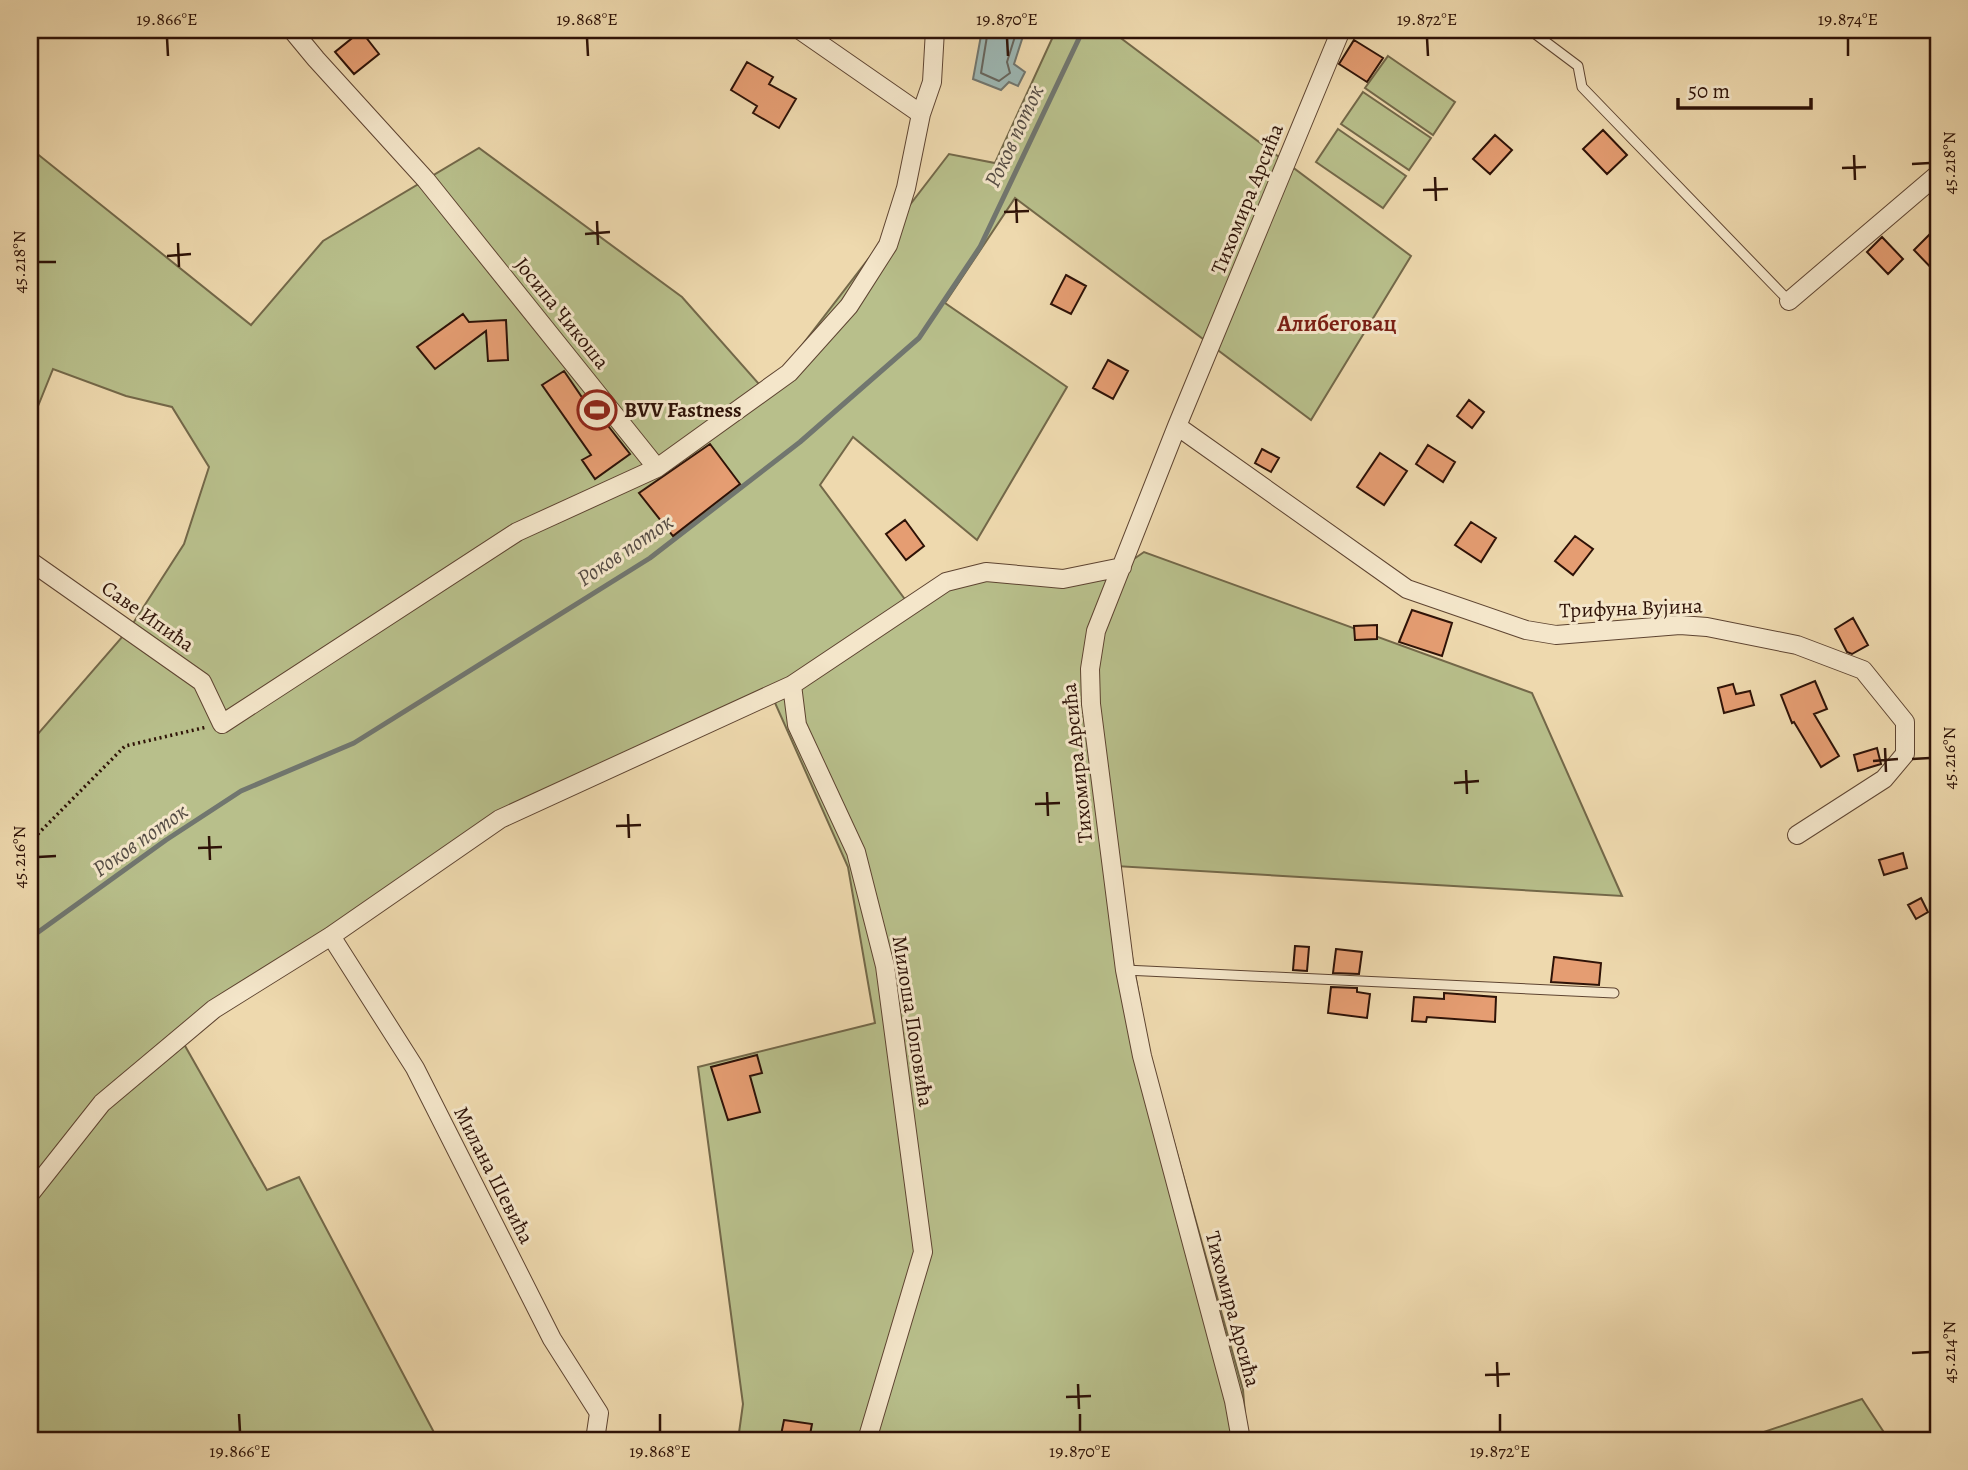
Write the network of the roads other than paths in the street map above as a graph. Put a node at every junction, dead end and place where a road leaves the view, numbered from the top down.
1 (292, 30) edge
2 (800, 30) edge
3 (935, 30) edge
4 (1341, 30) edge
5 (1530, 30) edge
6 (921, 114) junction
7 (1938, 174) edge
8 (1789, 301) joint
9 (1177, 426) junction
10 (657, 468) junction
11 (30, 561) edge
12 (1122, 567) junction
13 (792, 685) junction
14 (1797, 835) dead end
15 (331, 936) junction
16 (1125, 970) junction
17 (1614, 993) dead end
18 (30, 1194) edge
19 (595, 1440) edge
20 (867, 1440) edge
21 (1241, 1440) edge

1 - 10 street, Јосипа Чикоша
2 - 6 street
3 - 6 street
4 - 9 street, Тихомира Арсића
5 - 8 lane
6 - 10 street
7 - 8 street
9 - 12 street, Тихомира Арсића
9 - 14 street, Трифуна Вујина
10 - 11 street, Саве Ипића
12 - 13 street
12 - 16 street, Тихомира Арсића
13 - 15 street
13 - 20 street, Милоша Поповића
15 - 18 street
15 - 19 street, Милана Шевића
16 - 17 lane
16 - 21 street, Тихомира Арсића

